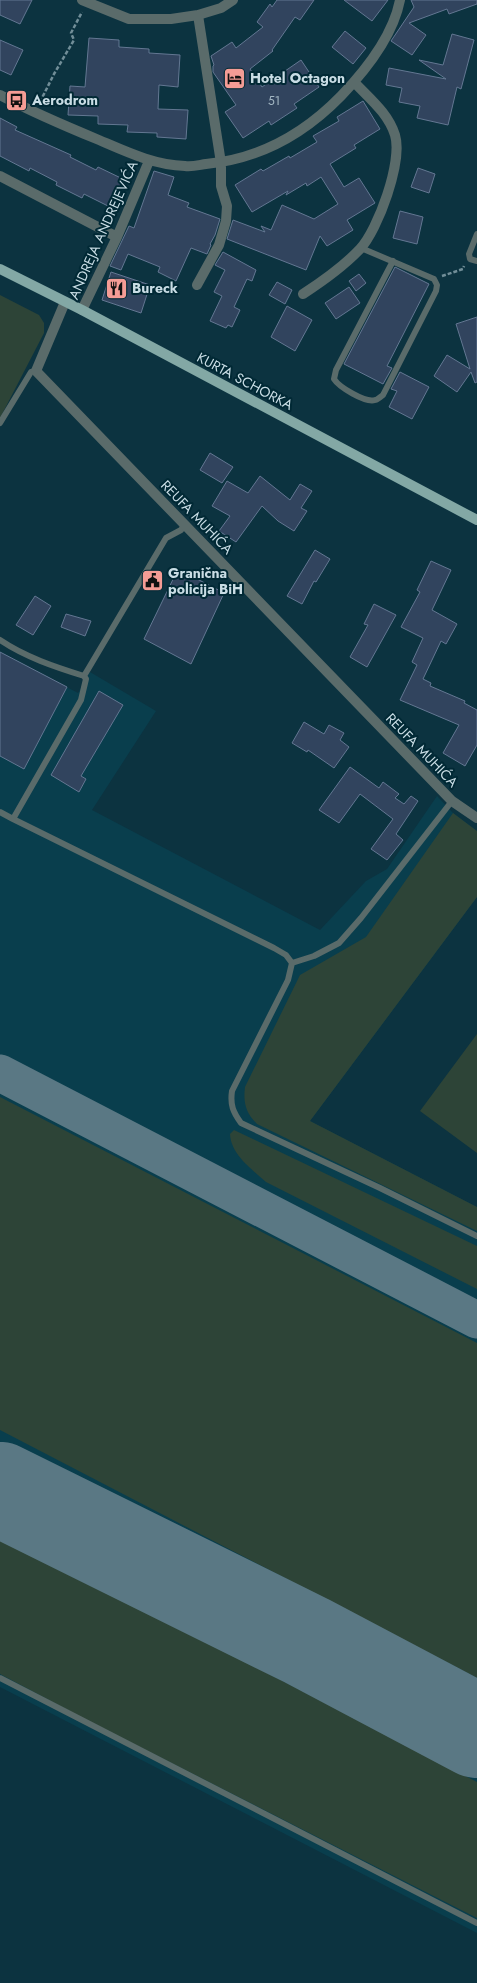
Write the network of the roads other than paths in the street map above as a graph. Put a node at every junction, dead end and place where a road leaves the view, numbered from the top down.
1 (232, 0) edge
2 (400, 0) edge
3 (84, 1) edge
4 (198, 15) junction
5 (354, 82) junction
6 (0, 95) edge
7 (149, 161) junction
8 (221, 163) junction
9 (0, 176) edge
10 (477, 234) edge
11 (117, 237) junction
12 (361, 248) junction
13 (393, 261) junction
14 (477, 261) edge
15 (0, 269) edge
16 (197, 285) dead end
17 (303, 294) dead end
18 (65, 302) junction
19 (82, 310) junction
20 (36, 370) junction
21 (0, 423) edge
22 (477, 520) edge
23 (185, 524) junction
24 (0, 640) edge
25 (84, 676) junction
26 (452, 801) junction
27 (0, 812) edge
28 (477, 818) edge
29 (12, 819) junction
30 (292, 963) junction
31 (477, 1236) edge
32 (0, 1678) edge
33 (477, 1923) edge

1 - 4 street
2 - 5 street, ANDREJA ANDREJEVIĆA
3 - 4 street
4 - 8 street
5 - 8 street, ANDREJA ANDREJEVIĆA
5 - 12 street
6 - 7 street, ANDREJA ANDREJEVIĆA
7 - 8 street, ANDREJA ANDREJEVIĆA
7 - 11 street, ANDREJA ANDREJEVIĆA
8 - 16 street
9 - 11 street
10 - 14 lane
11 - 19 street, ANDREJA ANDREJEVIĆA
12 - 13 lane
12 - 17 street
13 - 13 lane
15 - 18 main road, KURTA SCHORKA
18 - 19 main road, KURTA SCHORKA
18 - 20 street
19 - 22 main road, KURTA SCHORKA
20 - 21 lane
20 - 23 street, REUFA MUHIĆA
23 - 25 lane
23 - 26 street, REUFA MUHIĆA
24 - 25 lane
25 - 29 lane
26 - 28 street, REUFA MUHIĆA
26 - 30 lane
27 - 29 lane
29 - 30 lane
30 - 31 lane
32 - 33 lane

